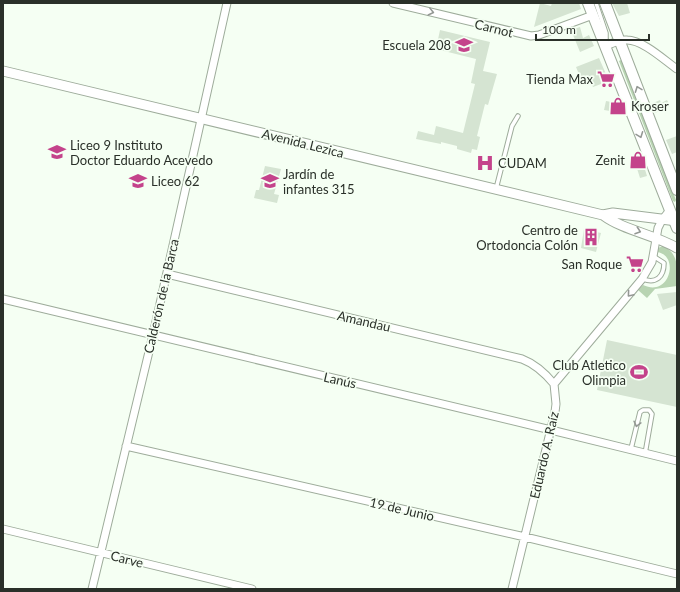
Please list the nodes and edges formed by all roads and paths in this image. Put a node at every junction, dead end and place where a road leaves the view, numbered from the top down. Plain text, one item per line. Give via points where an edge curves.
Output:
1 (227, 3) edge
2 (393, 3) edge
3 (588, 3) edge
4 (596, 3) edge
5 (605, 3) edge
6 (593, 15) junction
7 (620, 41) junction
8 (606, 46) junction
9 (677, 69) edge
10 (3, 71) edge
11 (518, 116) dead end
12 (201, 118) junction
13 (495, 190) junction
14 (677, 190) edge
15 (670, 210) junction
16 (603, 215) junction
17 (662, 220) junction
18 (676, 223) edge
19 (656, 237) junction
20 (677, 248) edge
21 (653, 256) junction
22 (167, 274) junction
23 (642, 279) junction
24 (3, 299) edge
25 (153, 335) junction
26 (554, 384) junction
27 (551, 430) junction
28 (126, 446) junction
29 (631, 450) junction
30 (645, 454) junction
31 (677, 462) edge
32 (3, 529) edge
33 (525, 537) junction
34 (101, 552) junction
35 (677, 574) edge
36 (92, 589) edge
37 (252, 589) edge
38 (512, 589) edge

1 - 12 street, Calderón de la Barca
2 -> 6 street, Carnot via 531,36
3 - 6 main road
4 - 8 lane via 606,32
5 - 7 main road
6 - 8 main road
7 - 8 street
7 - 9 street via 627,39 639,43
14 -> 7 main road
8 -> 15 main road
10 - 12 street, Avenida Lezica
11 - 13 lane via 512,126
12 - 13 street, Avenida Lezica
12 - 22 street, Calderón de la Barca
13 - 16 street, Avenida Lezica
15 - 17 street
15 - 18 main road
16 - 17 street, Avenida Lezica via 613,213
16 -> 19 street, Avenida Lezica via 612,222
17 - 18 street, Avenida Lezica
17 - 19 street
19 - 20 street, Avenida Lezica
19 - 21 street
21 - 23 street
21 - 23 lane via 664,263 662,274 650,282
22 - 25 street, Calderón de la Barca
22 - 26 street, Amandau via 522,359 538,368
23 -> 26 street
24 - 25 street, Lanús
25 - 27 street, Lanús
25 - 28 street, Calderón de la Barca
26 - 27 street, Eduardo A. Raíz via 556,404
27 - 29 street, Lanús
27 - 33 street, Eduardo A. Raíz
28 - 33 street, 19 de Junio
28 - 34 street, Calderón de la Barca
29 - 30 street, Lanús
30 -> 29 lane via 652,414 649,410 640,412
30 - 31 street, Lanús
32 - 34 street, Carve
33 - 35 street, 19 de Junio
33 - 38 street, Eduardo A. Raíz
34 - 36 street, Calderón de la Barca
34 - 37 street, Carve

